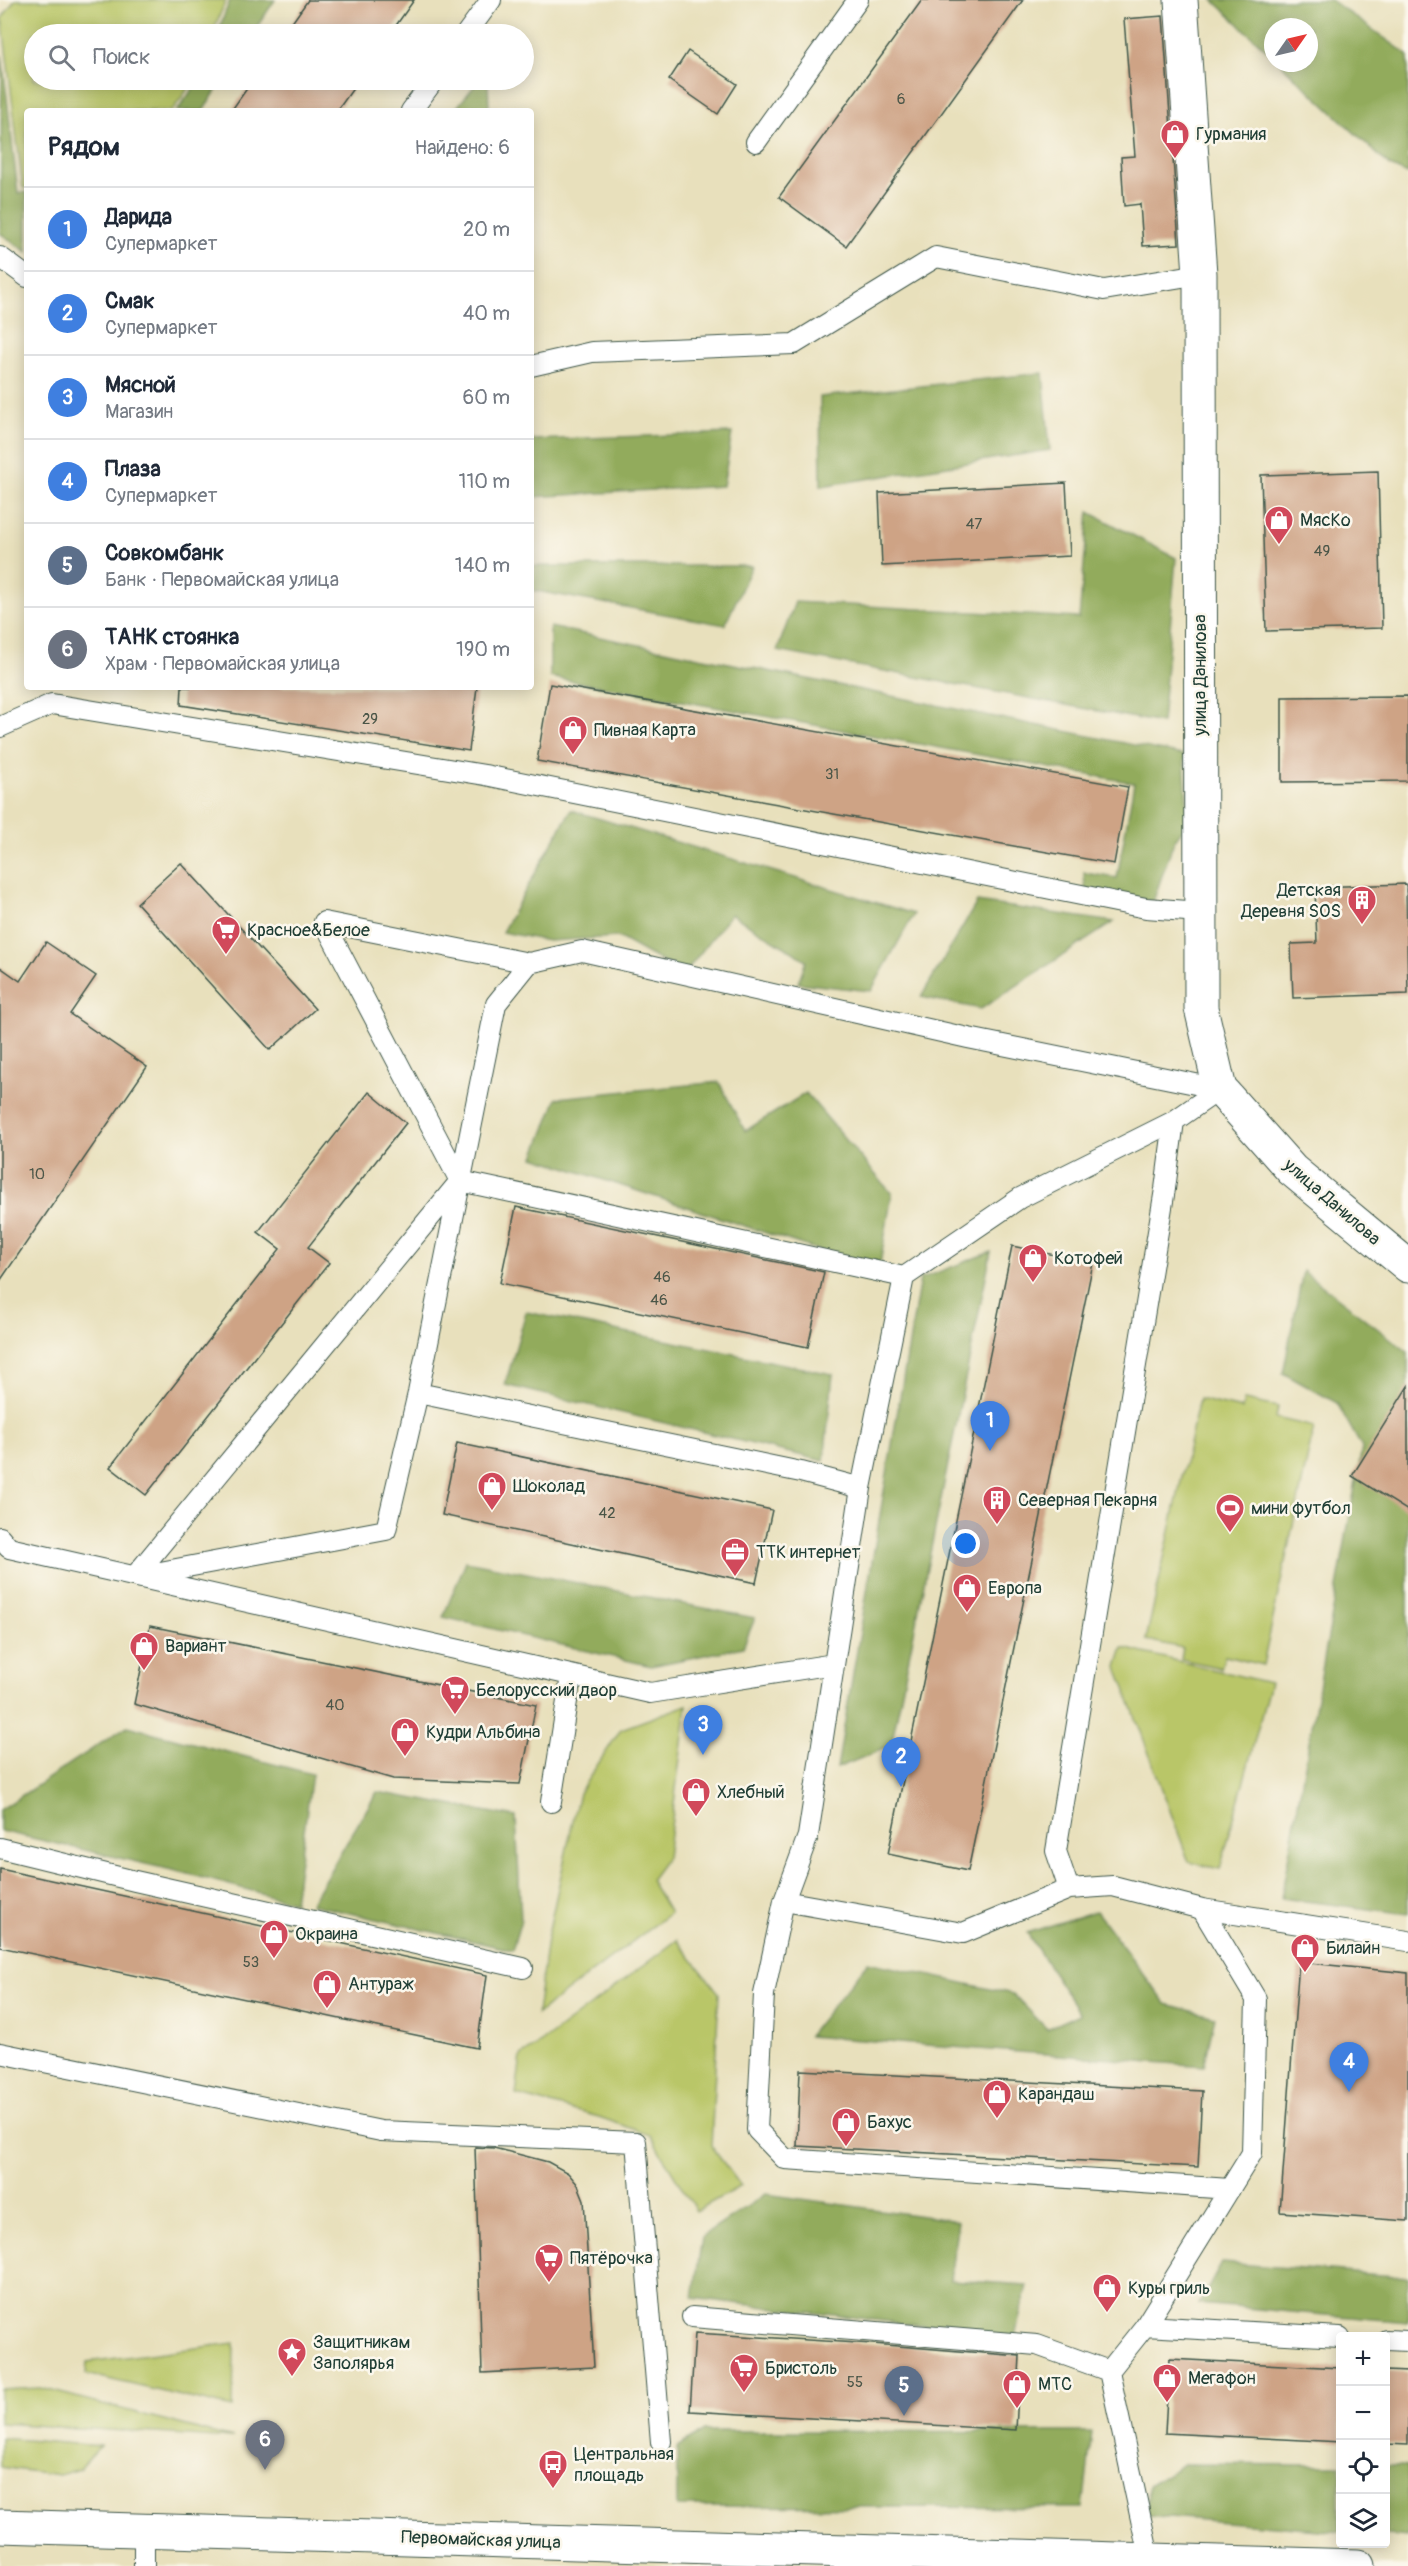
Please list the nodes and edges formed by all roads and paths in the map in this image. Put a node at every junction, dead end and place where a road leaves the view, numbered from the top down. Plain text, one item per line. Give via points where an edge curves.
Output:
1 (491, 0) edge
2 (858, 0) edge
3 (1181, 0) edge
4 (473, 24) edge
5 (427, 90) edge
6 (413, 108) edge
7 (756, 142) dead end
8 (0, 256) edge
9 (1200, 274) junction
10 (24, 275) edge
11 (534, 365) edge
12 (0, 728) edge
13 (1200, 912) junction
14 (529, 963) junction
15 (1220, 1089) junction
16 (1174, 1121) junction
17 (460, 1181) junction
18 (1408, 1266) edge
19 (904, 1277) junction
20 (418, 1393) junction
21 (861, 1488) junction
22 (0, 1537) edge
23 (135, 1576) junction
24 (834, 1664) junction
25 (572, 1676) junction
26 (551, 1802) dead end
27 (0, 1848) edge
28 (1069, 1889) junction
29 (784, 1901) junction
30 (1202, 1909) junction
31 (1408, 1941) edge
32 (523, 1968) dead end
33 (0, 2053) edge
34 (1230, 2189) junction
35 (692, 2318) dead end
36 (1145, 2326) junction
37 (1336, 2337) edge
38 (1390, 2340) edge
39 (1408, 2341) edge
40 (1109, 2371) junction
41 (661, 2442) dead end
42 (0, 2526) edge
43 (144, 2530) junction
44 (1151, 2563) edge
45 (144, 2566) edge
46 (1358, 2566) edge

1 - 4 lane
2 - 7 lane
3 - 9 street, улица Данилова
5 - 6 lane
8 - 10 lane
9 - 11 lane via 1104,290 936,257 794,344 592,352
9 - 13 street, улица Данилова
12 - 13 lane via 52,705 485,775 1146,908
13 - 15 street, улица Данилова via 1201,1008
14 - 15 lane via 582,951 968,1038
14 - 17 lane via 496,1004
14 - 17 lane via 324,922
15 - 16 lane
15 - 18 street, улица Данилова via 1292,1170
16 - 19 lane via 1020,1198
16 - 28 lane via 1056,1851
17 - 19 lane
17 - 20 lane
17 - 23 lane
19 - 21 lane
20 - 21 lane via 801,1472
20 - 23 lane via 386,1530
21 - 24 lane
22 - 23 lane via 9,1548
23 - 25 lane
24 - 25 lane via 650,1693
24 - 29 lane via 808,1836
25 - 26 lane
27 - 32 lane
28 - 29 lane via 963,1933
28 - 30 lane via 1113,1886
29 - 34 lane via 764,1994 757,2130 785,2159
30 - 31 lane
30 - 34 lane via 1256,1999 1252,2153
33 - 41 lane via 381,2131 636,2142
34 - 36 lane
35 - 40 lane via 1037,2345
36 - 37 lane
36 - 40 lane
38 - 39 lane
40 - 44 lane
42 - 43 street, Первомайская улица
43 - 44 street, Первомайская улица
43 - 45 lane
44 - 46 street, Первомайская улица

